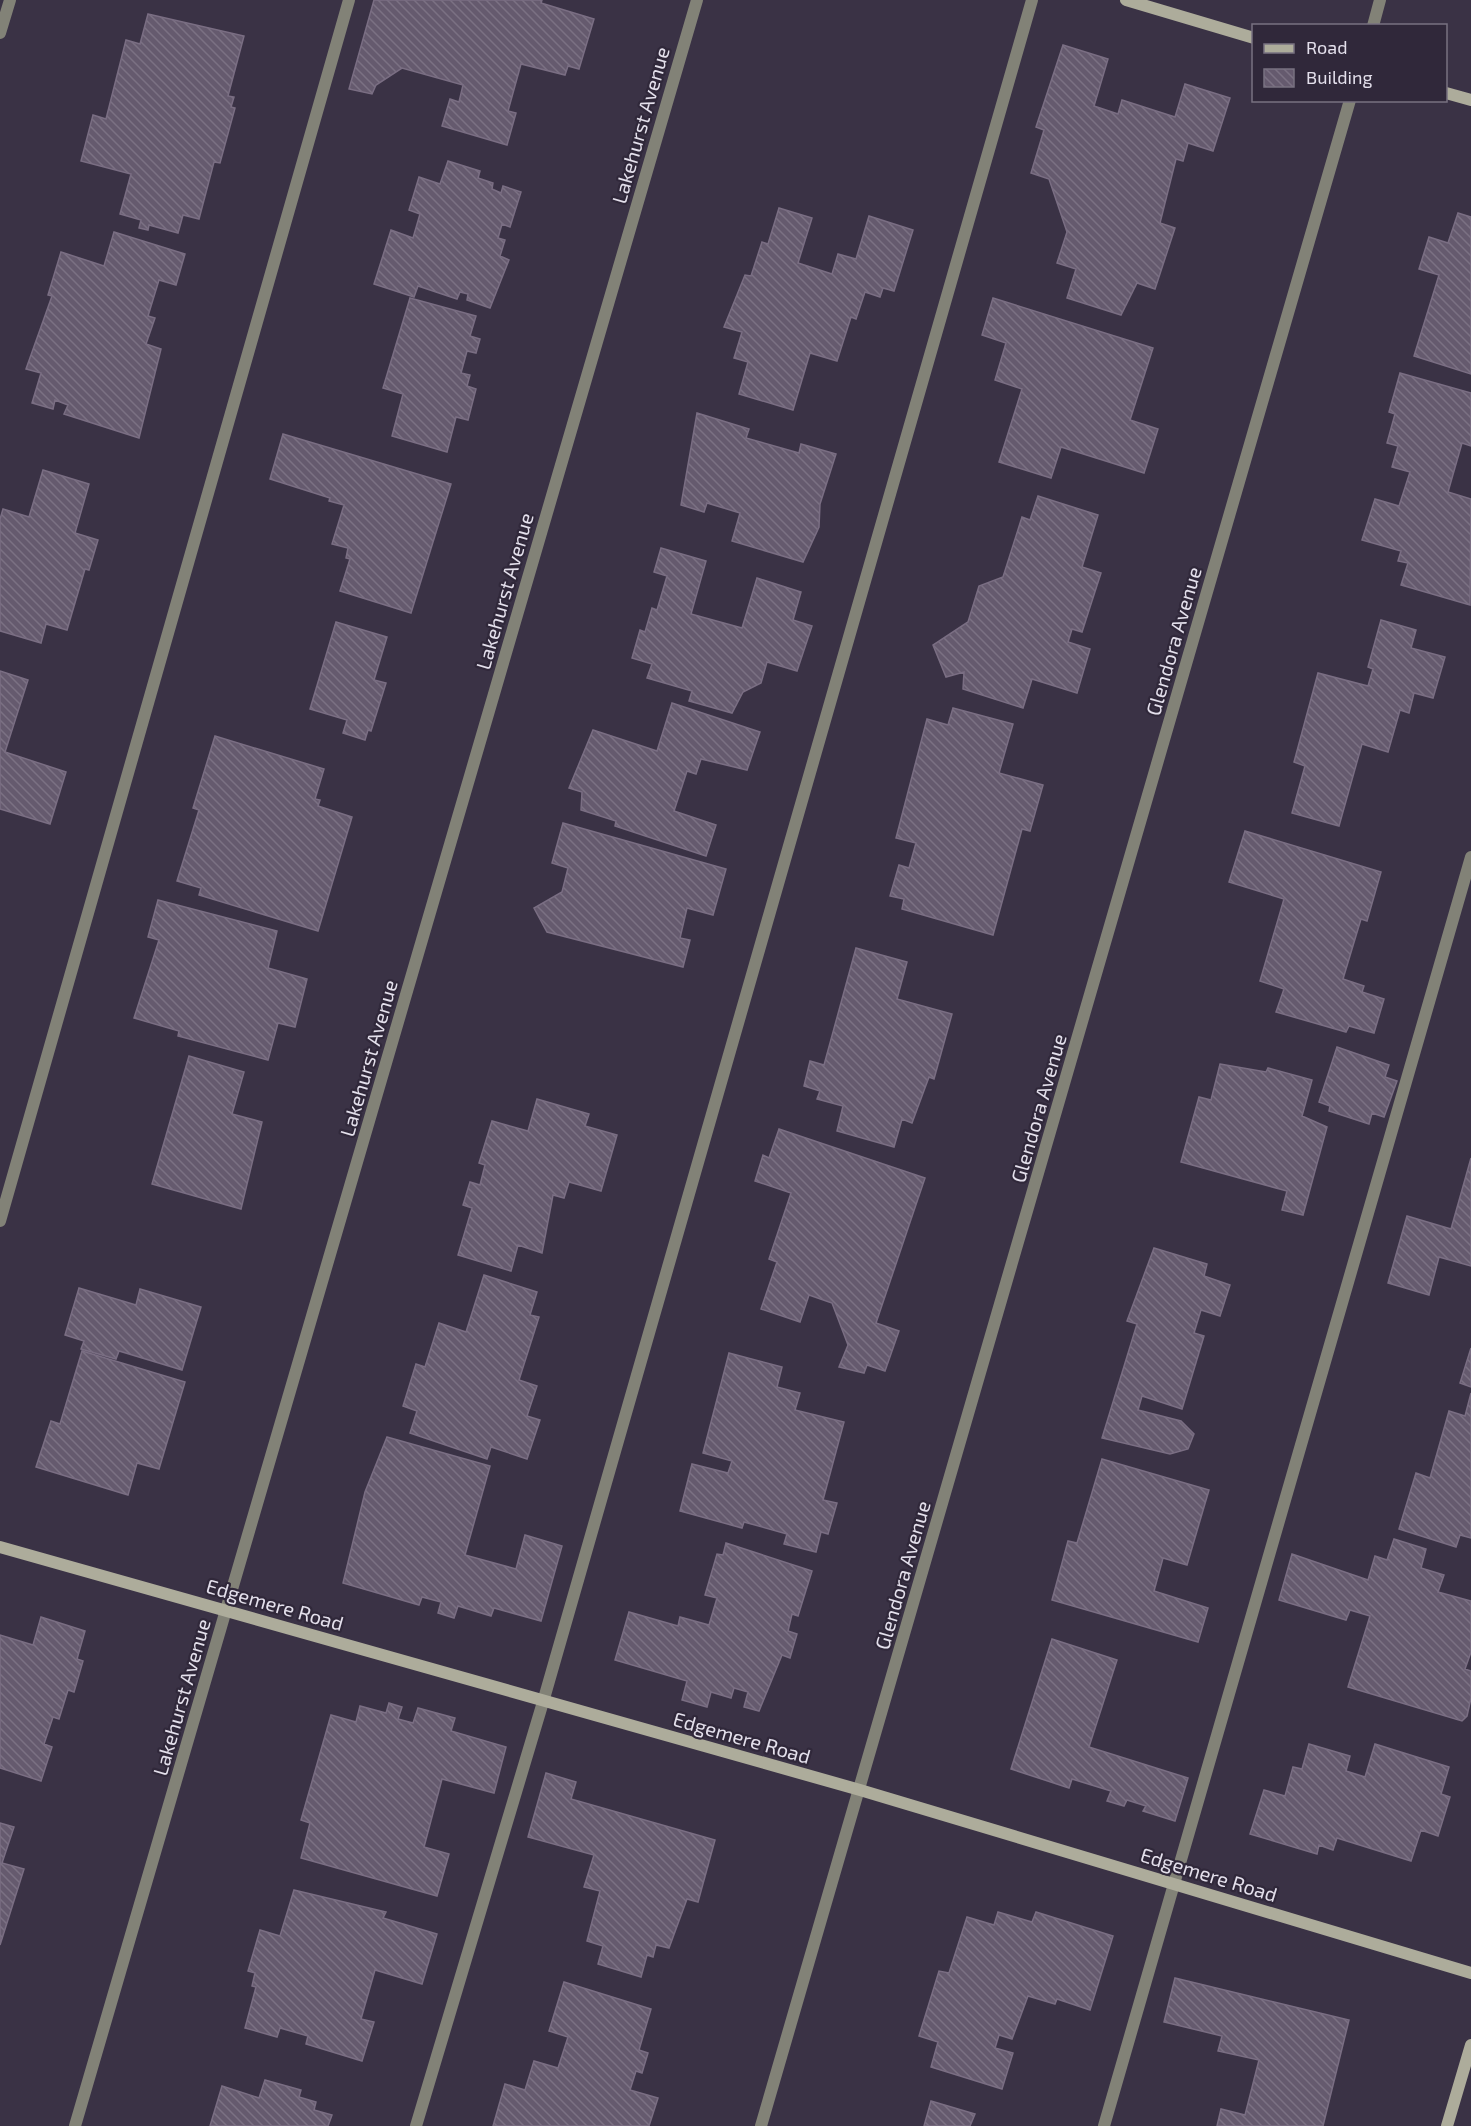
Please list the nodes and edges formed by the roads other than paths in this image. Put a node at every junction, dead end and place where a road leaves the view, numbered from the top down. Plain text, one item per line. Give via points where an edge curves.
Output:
1 (10, 0) edge
2 (349, 0) edge
3 (697, 0) edge
4 (1032, 0) edge
5 (1126, 0) edge
6 (1380, 0) edge
7 (1374, 24) edge
8 (0, 33) edge
9 (1252, 37) edge
10 (1447, 93) edge
11 (1471, 100) edge
12 (1349, 102) edge
13 (1471, 857) edge
14 (0, 1221) edge
15 (0, 1547) edge
16 (227, 1611) junction
17 (543, 1702) junction
18 (860, 1790) junction
19 (1174, 1884) junction
20 (1471, 1973) edge
21 (1471, 2045) edge
22 (75, 2126) edge
23 (416, 2126) edge
24 (761, 2126) edge
25 (1104, 2126) edge
26 (1448, 2126) edge

1 - 8 street
2 - 14 street
3 - 16 street, Lakehurst Avenue
4 - 17 street
5 - 9 street
6 - 7 street
10 - 11 street
12 - 18 street, Glendora Avenue
13 - 19 street
15 - 16 street, Edgemere Road
16 - 17 street, Edgemere Road
16 - 22 street, Lakehurst Avenue
17 - 18 street, Edgemere Road
17 - 23 street
18 - 19 street, Edgemere Road
18 - 24 street, Glendora Avenue
19 - 20 street, Edgemere Road
19 - 25 street
21 - 26 street

